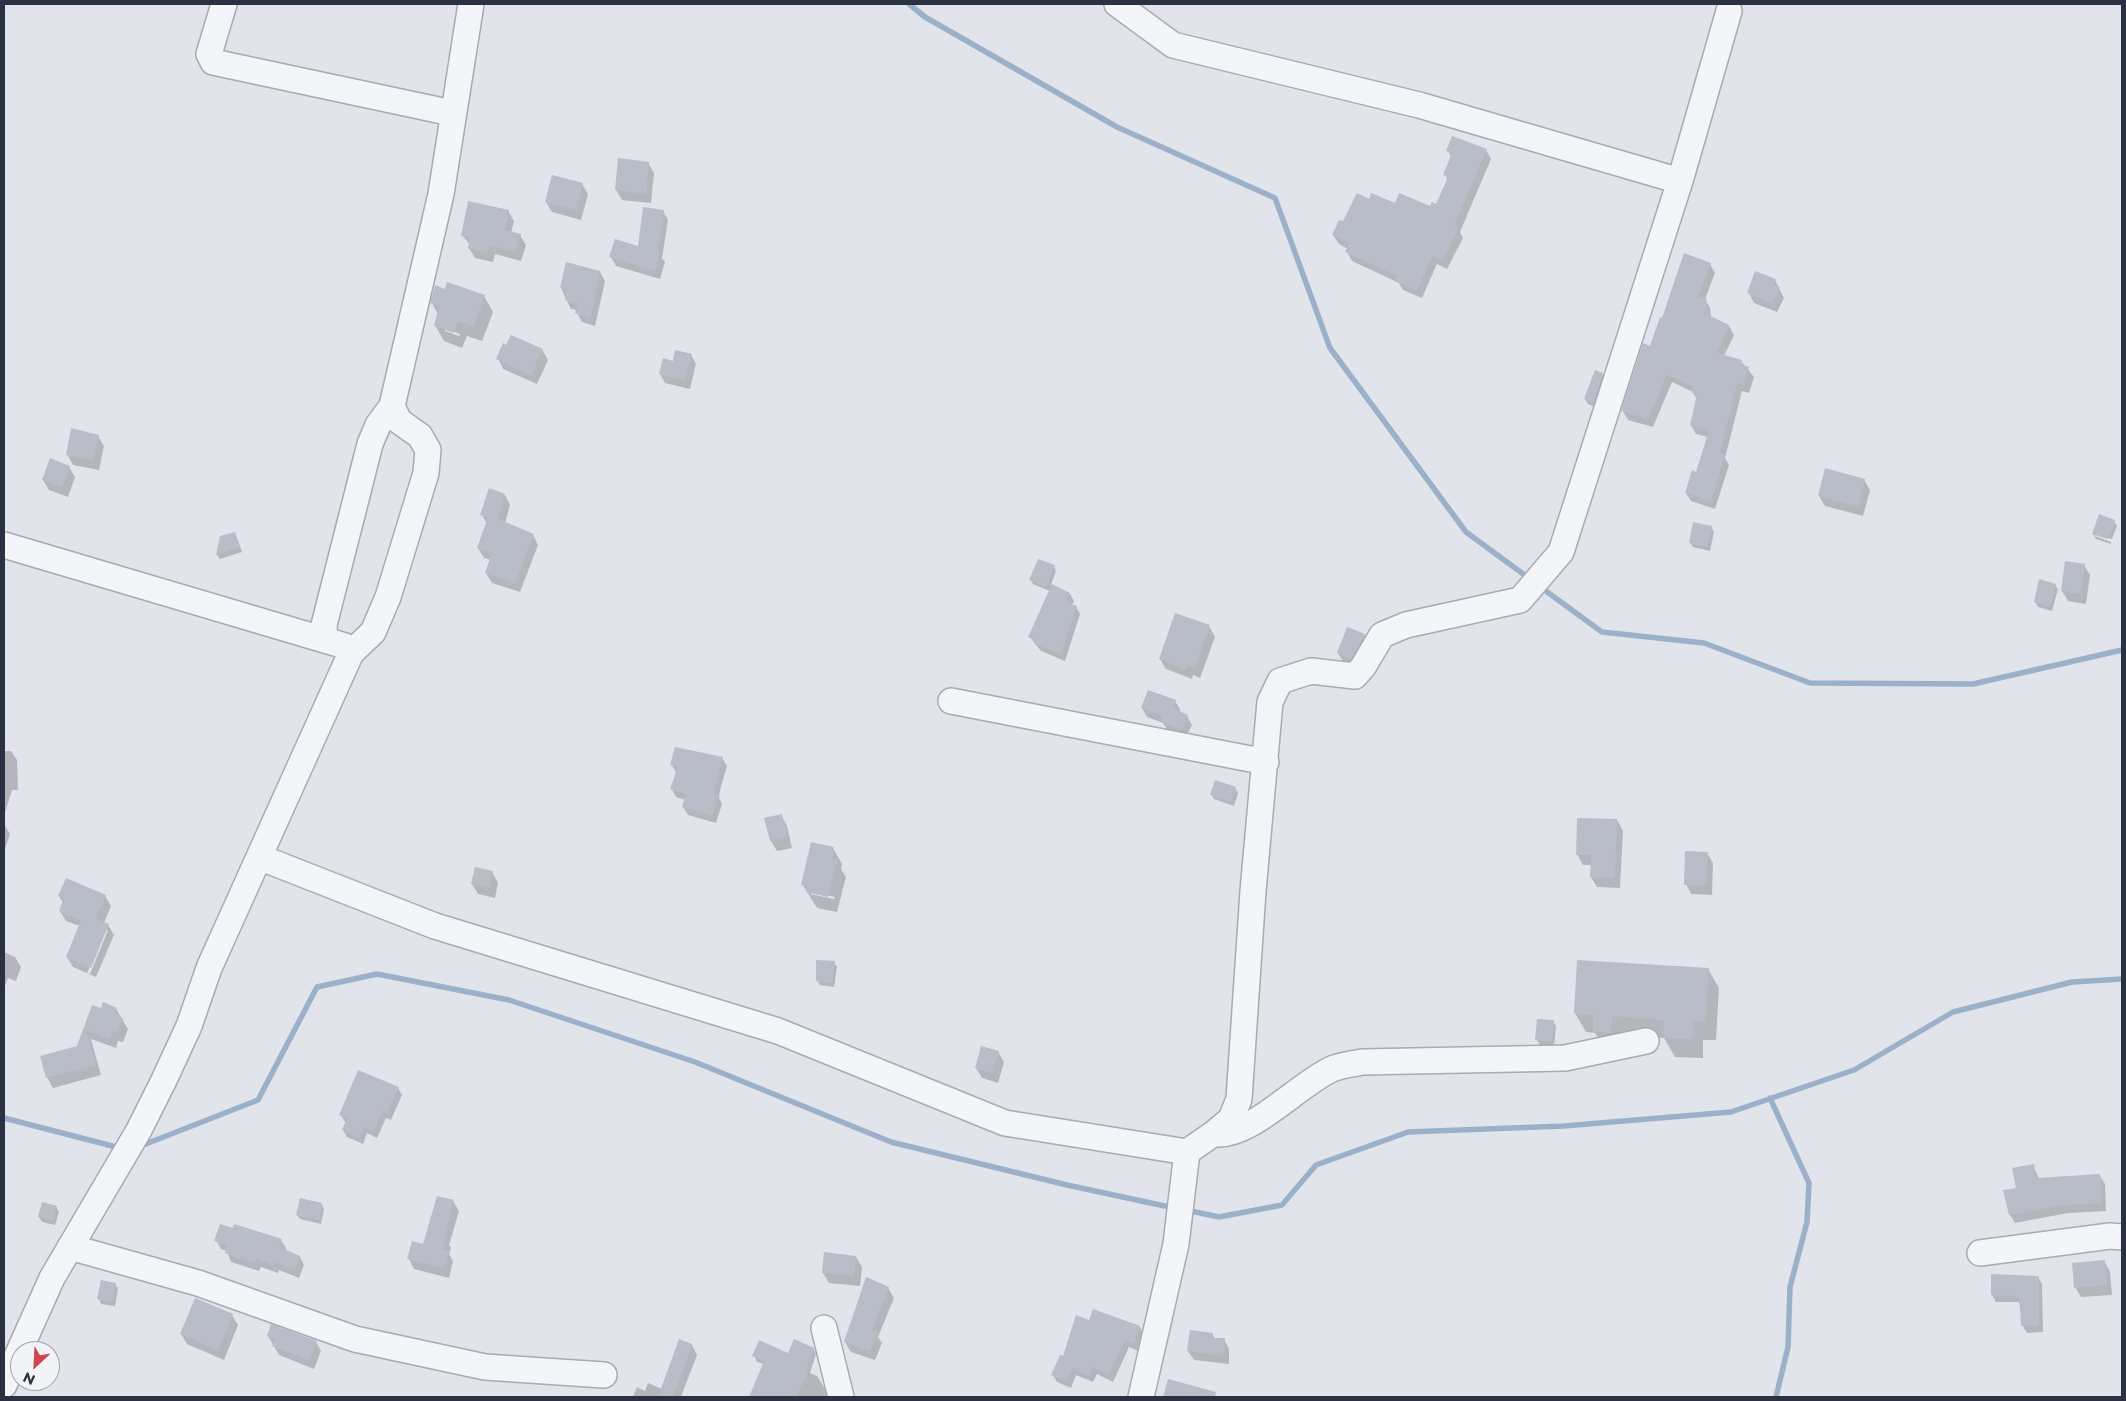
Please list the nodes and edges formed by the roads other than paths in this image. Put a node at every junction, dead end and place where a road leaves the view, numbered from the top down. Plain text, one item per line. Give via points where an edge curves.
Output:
1 (224, 4) edge
2 (471, 4) edge
3 (1117, 4) edge
4 (1728, 11) dead end
5 (452, 113) junction
6 (1680, 180) junction
7 (392, 406) junction
8 (4, 545) edge
9 (325, 640) junction
10 (351, 653) junction
11 (951, 701) dead end
12 (1266, 762) junction
13 (259, 858) junction
14 (1646, 1041) dead end
15 (1214, 1134) junction
16 (1186, 1163) junction
17 (2122, 1236) edge
18 (70, 1247) junction
19 (1980, 1253) dead end
20 (824, 1328) dead end
21 (604, 1375) dead end
22 (4, 1385) edge
23 (841, 1397) edge
24 (1141, 1397) edge

1 - 5 street via 209,54 214,62
2 - 5 street
3 - 6 street via 1173,45 1419,105
4 - 6 street
5 - 7 street via 452,132 441,194
6 - 12 street via 1562,552 1520,600 1406,625 1382,635 1355,676 1311,671 1280,681 1270,702
7 - 9 street via 378,425 370,444 324,625
7 - 10 street via 399,421 420,436 428,450 426,473 388,597 373,632
8 - 9 street
9 - 10 street via 345,646
10 - 13 street
11 - 12 street
12 - 15 street via 1253,891 1239,1099 1231,1119
13 - 16 street via 435,926 778,1031 1005,1123
13 - 18 street via 208,968 189,1026 139,1130
14 - 15 street via 1565,1058 1362,1062 1332,1068 1253,1122 1224,1135
15 - 16 street
16 - 24 street via 1176,1244
17 - 19 street
18 - 21 street via 198,1283 355,1338 485,1367
18 - 22 street via 52,1278
20 - 23 street

